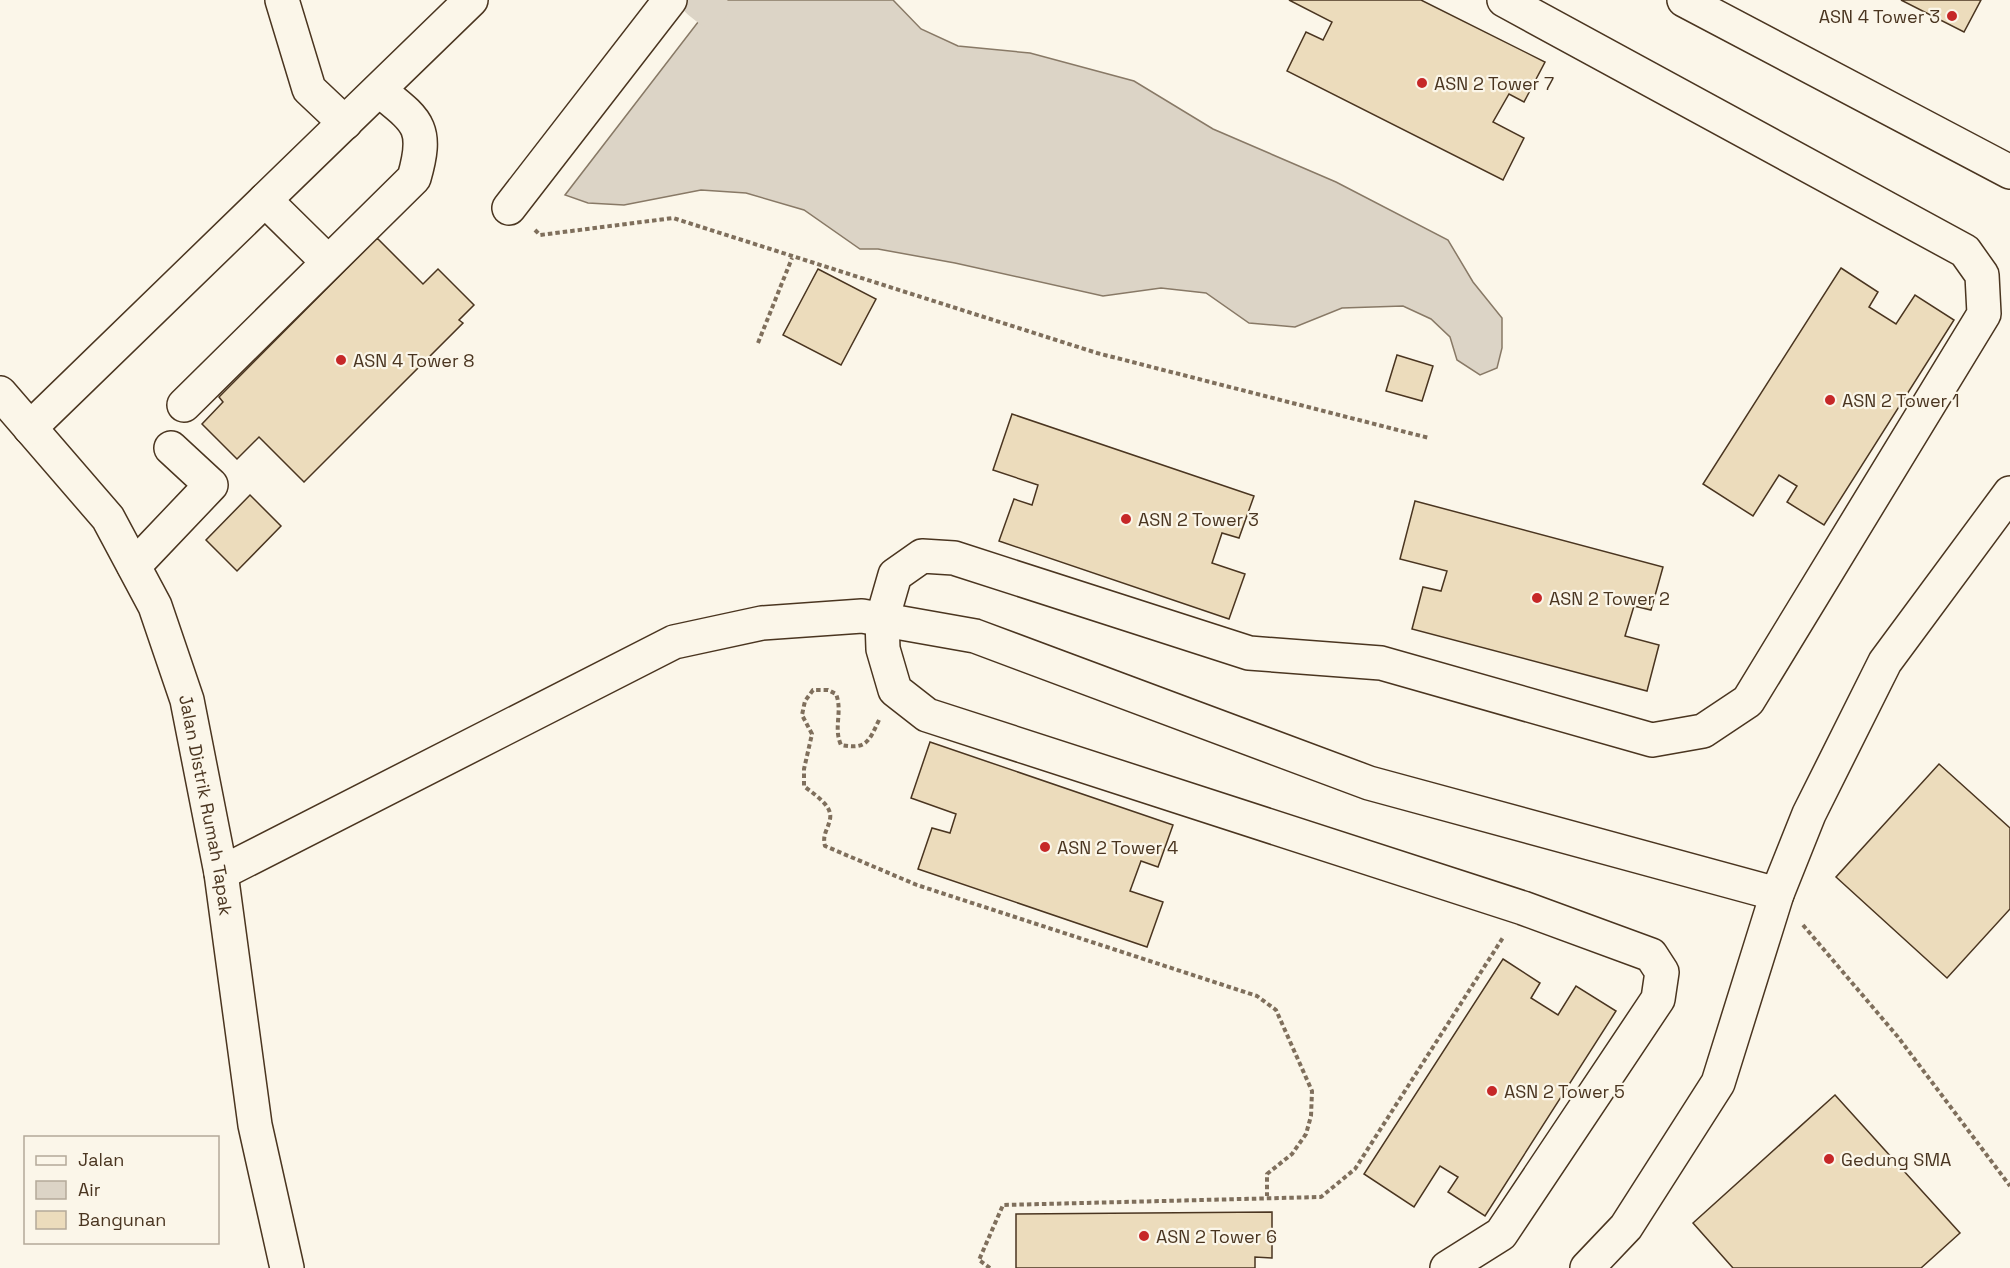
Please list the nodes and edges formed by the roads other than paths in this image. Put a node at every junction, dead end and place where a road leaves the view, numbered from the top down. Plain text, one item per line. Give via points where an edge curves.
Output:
1 (282, 0) edge
2 (471, 0) edge
3 (670, 0) edge
4 (1504, 0) edge
5 (1684, 0) edge
6 (379, 90) junction
7 (345, 123) junction
8 (2010, 172) edge
9 (265, 200) junction
10 (509, 208) road end
11 (328, 262) junction
12 (0, 393) edge
13 (184, 405) dead end
14 (30, 428) junction
15 (171, 448) dead end
16 (2010, 493) edge
17 (134, 566) junction
18 (882, 620) junction
19 (221, 873) junction
20 (1777, 894) junction
21 (287, 1268) edge
22 (1447, 1268) edge
23 (1587, 1268) edge

1 - 7 street via 309,89
2 - 6 street
3 - 10 street
4 - 18 street via 1965,251 1982,275 1984,314 1748,701 1703,730 1653,740 1381,663 1249,653 954,558 922,556 896,575
5 - 8 street
6 - 7 street
6 - 11 street via 415,120 422,151 414,178
7 - 9 street
9 - 11 street
9 - 14 street
11 - 13 street
12 - 14 street, Jalan Distrik Rumah Tapak
14 - 17 street, Jalan Distrik Rumah Tapak via 108,518
15 - 17 street via 211,485
16 - 20 street via 1885,662 1809,814
17 - 19 street, Jalan Distrik Rumah Tapak via 155,606 187,700
18 - 19 street via 862,616 762,622 674,642
18 - 20 street via 975,636 1369,783
18 - 22 street via 883,649 895,690 927,715 1523,908 1651,955 1662,972 1658,999 1501,1234
19 - 21 street, Jalan Distrik Rumah Tapak via 255,1125
20 - 23 street via 1719,1083 1626,1227

